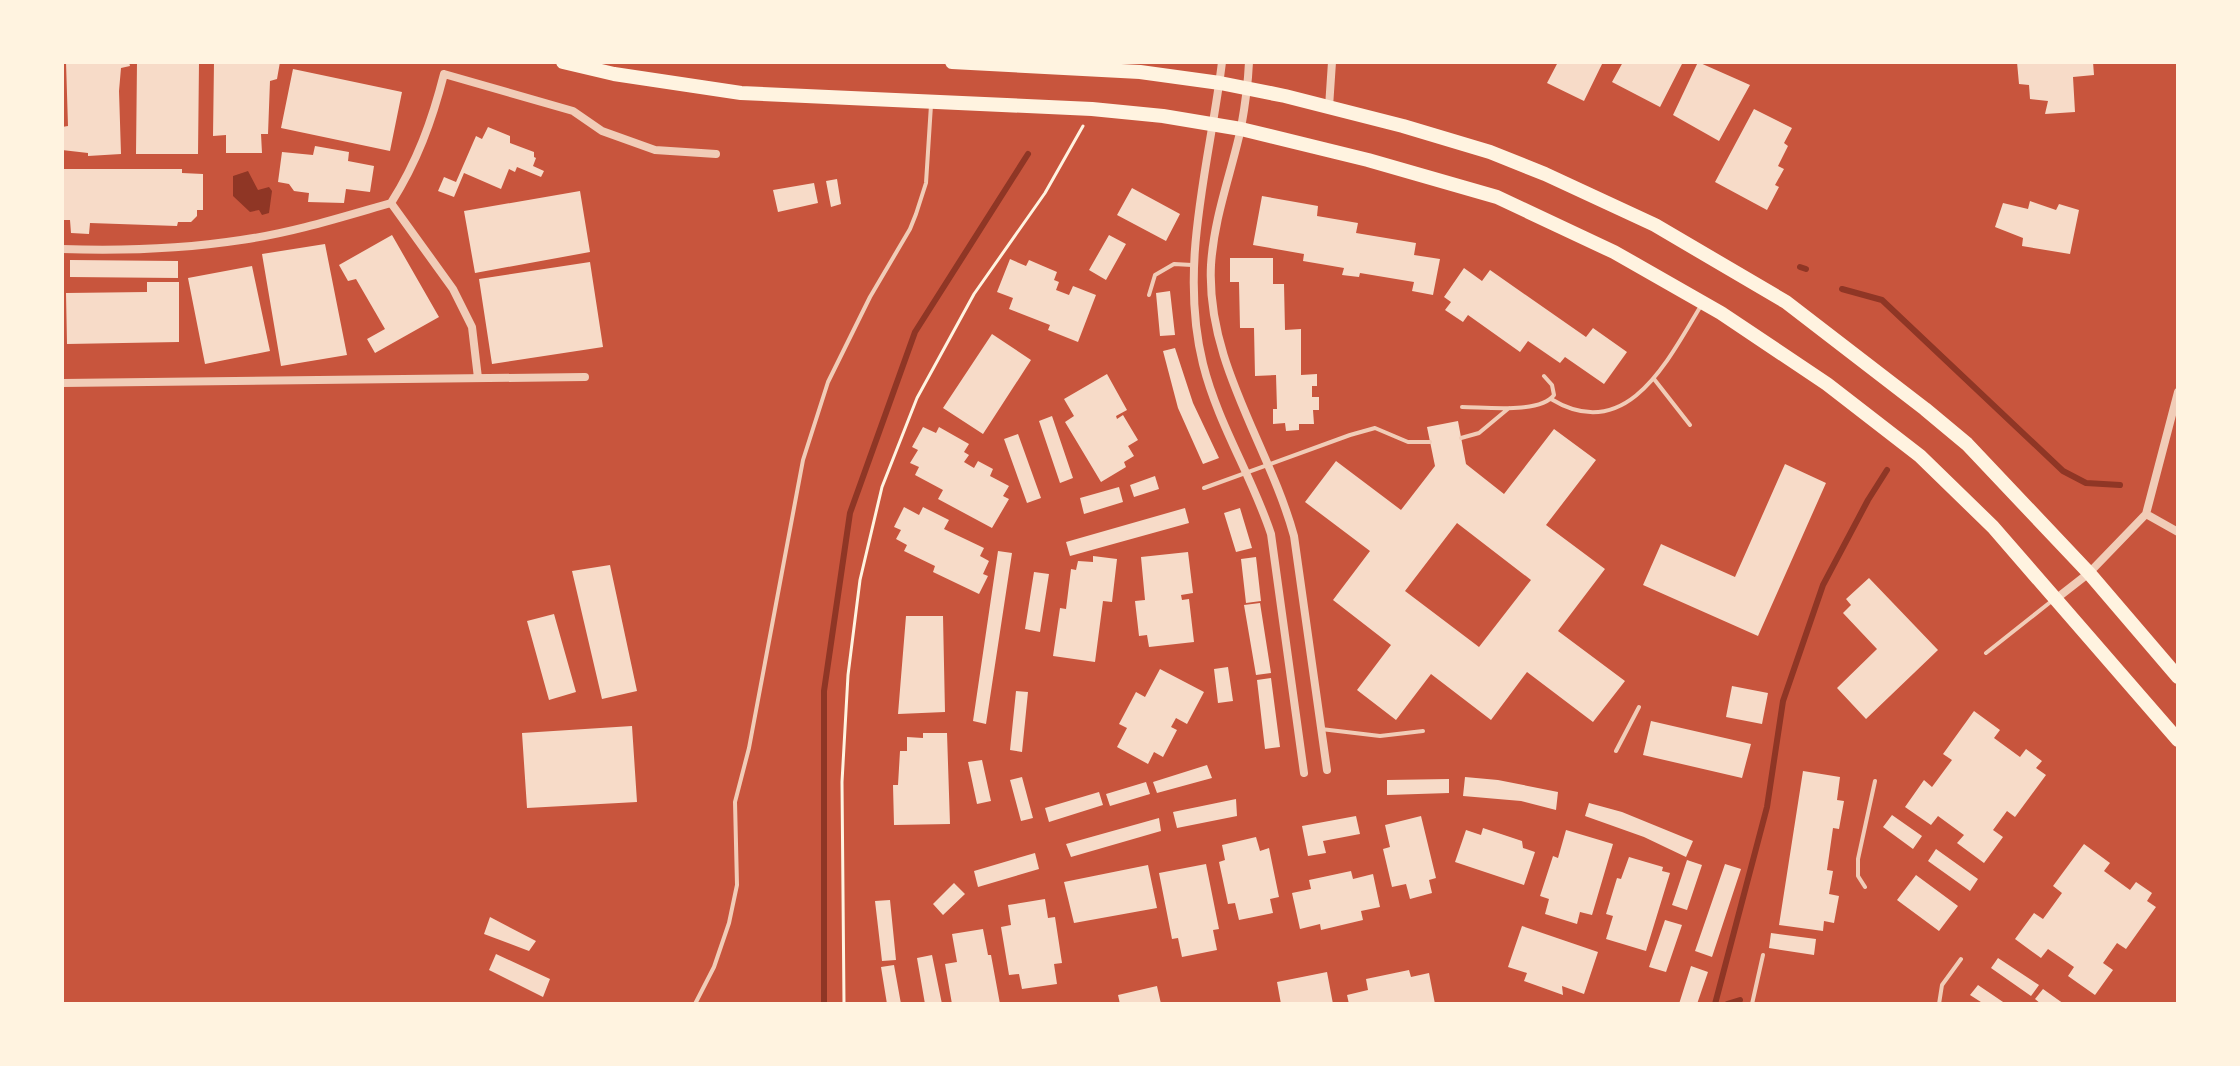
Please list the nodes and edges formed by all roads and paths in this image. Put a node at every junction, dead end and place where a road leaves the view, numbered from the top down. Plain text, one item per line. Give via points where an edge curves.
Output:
1 (563, 62) edge
2 (952, 62) edge
3 (1222, 62) edge
4 (1249, 62) edge
5 (1332, 62) edge
6 (1220, 83) junction
7 (1247, 88) junction
8 (931, 104) junction
9 (1329, 107) junction
10 (1092, 109) junction
11 (1213, 124) junction
12 (1241, 129) junction
13 (716, 154) dead end
14 (391, 203) junction
15 (62, 249) edge
16 (1194, 265) junction
17 (1149, 295) dead end
18 (1704, 302) junction
19 (1544, 376) dead end
20 (585, 377) dead end
21 (478, 378) junction
22 (1654, 379) junction
23 (62, 383) edge
24 (2178, 392) edge
25 (1551, 399) junction
26 (1462, 407) dead end
27 (1510, 407) junction
28 (1690, 425) dead end
29 (1461, 438) dead end
30 (1430, 442) dead end
31 (1268, 465) junction
32 (1245, 473) junction
33 (1204, 488) dead end
34 (2146, 514) junction
35 (2178, 532) edge
36 (2089, 573) junction
37 (2057, 598) junction
38 (1986, 653) dead end
39 (2178, 677) edge
40 (1639, 707) dead end
41 (1321, 729) junction
42 (1423, 731) dead end
43 (2178, 740) edge
44 (1616, 751) dead end
45 (1327, 770) dead end
46 (1304, 773) dead end
47 (1875, 781) dead end
48 (1865, 887) dead end
49 (1763, 955) dead end
50 (1961, 959) dead end
51 (695, 1004) edge
52 (844, 1004) edge
53 (1752, 1004) edge
54 (1939, 1004) edge

1 - 8 main road via 705,90
2 - 6 main road via 1140,72
3 - 6 street
4 - 7 street
5 - 9 street
6 - 7 main road
6 - 11 street
7 - 9 main road
7 - 12 street
8 - 10 main road
8 - 51 lane via 926,183 916,214 828,382 803,460 735,802 737,885 714,967
9 - 36 main road via 1490,152 1545,174 1655,225 1786,302 1967,444
10 - 11 main road
10 - 52 path via 1045,193 974,294 917,398 882,487 860,580 848,675 842,782
11 - 12 main road
11 - 16 street
12 - 18 main road via 1497,197
12 - 31 street via 1219,206 1211,266 1215,312 1237,398
13 - 14 street via 655,150 602,131 573,111 444,74 424,142
14 - 15 street via 242,240 145,250
14 - 21 street via 453,289 472,327
16 - 17 lane via 1174,264 1155,275
16 - 32 street via 1203,367
18 - 22 lane
18 - 37 main road via 1827,384 1920,456
19 - 25 lane via 1553,390
20 - 21 street
21 - 23 street
22 - 25 lane via 1623,406 1602,411 1572,411
22 - 28 lane
24 - 34 street
25 - 27 lane via 1539,406
26 - 27 lane
27 - 29 lane via 1479,433
30 - 31 lane via 1408,442 1375,428
31 - 32 lane
31 - 41 street via 1294,536
32 - 33 lane
32 - 46 street via 1271,534
34 - 35 street
34 - 36 street
36 - 37 street
36 - 39 main road
37 - 38 lane
37 - 43 main road
40 - 44 lane
41 - 42 lane via 1380,736
41 - 45 street
47 - 48 lane via 1858,859 1858,876
49 - 53 lane
50 - 54 lane via 1942,985

